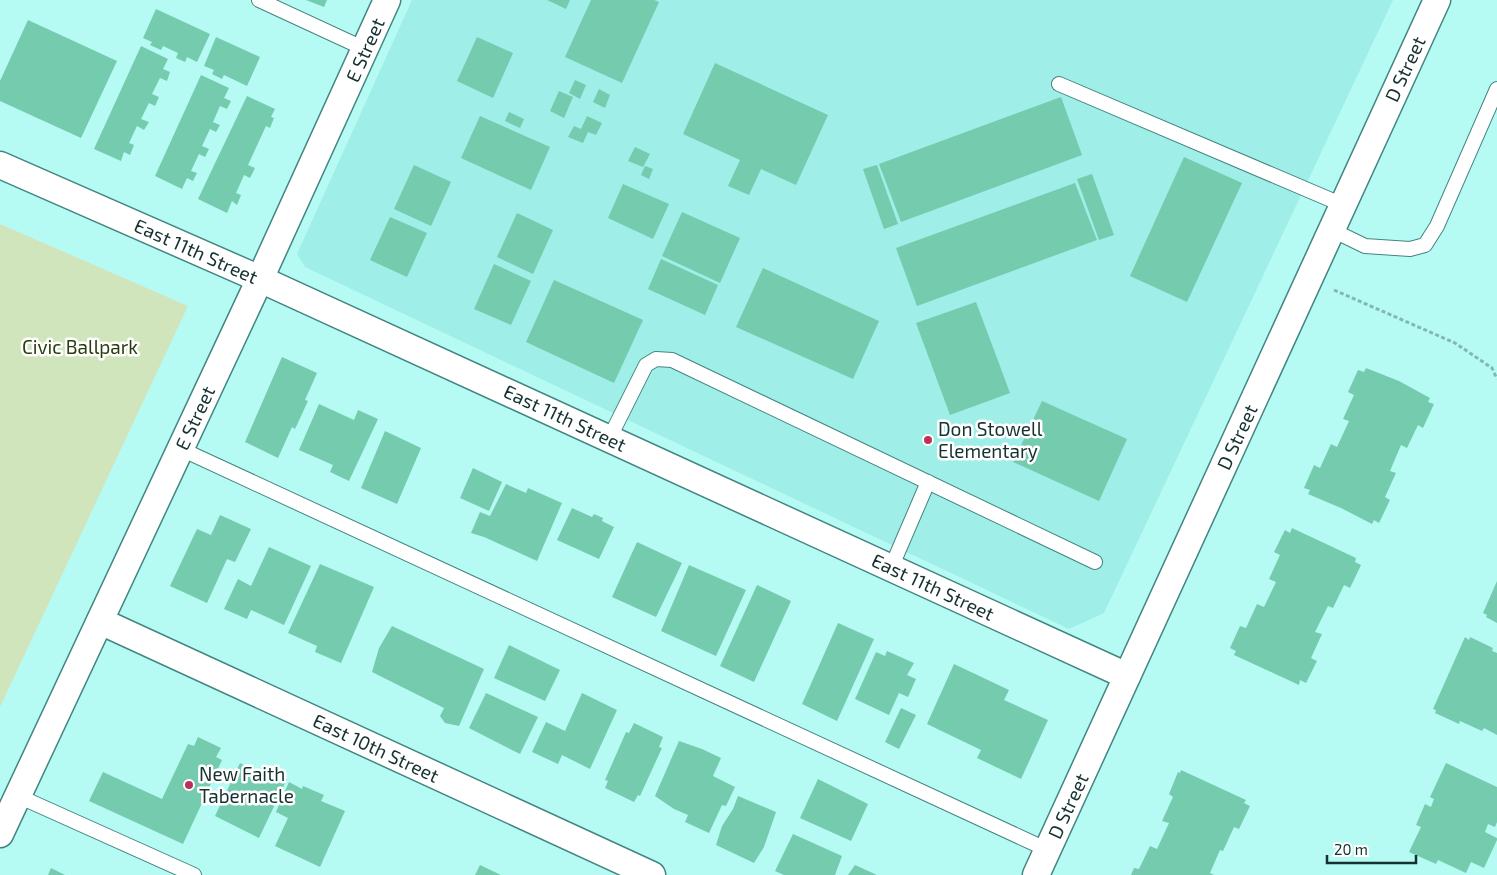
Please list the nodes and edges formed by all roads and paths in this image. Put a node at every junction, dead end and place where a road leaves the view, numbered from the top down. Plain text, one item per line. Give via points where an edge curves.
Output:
1 (259, 0) edge
2 (387, 0) edge
3 (1437, 0) edge
4 (365, 48) junction
5 (1059, 84) dead end
6 (1497, 89) edge
7 (0, 165) edge
8 (1343, 205) junction
9 (1332, 230) junction
10 (260, 279) junction
11 (1309, 279) junction
12 (1497, 379) edge
13 (609, 439) junction
14 (181, 449) junction
15 (928, 482) junction
16 (1095, 562) dead end
17 (891, 568) junction
18 (100, 621) junction
19 (1127, 676) junction
20 (18, 796) junction
21 (0, 834) edge
22 (1048, 850) junction
23 (194, 875) edge
24 (652, 875) edge
25 (1036, 875) edge

1 - 4 lane
2 - 4 street, E Street
3 - 8 street, D Street
4 - 10 street, E Street
5 - 8 lane
6 - 9 lane via 1437,226 1425,245 1410,249 1365,246
7 - 10 street, East 11th Street
8 - 9 street, D Street
9 - 11 street, D Street
10 - 13 street, East 11th Street
10 - 14 street, E Street
11 - 12 path via 1455,343 1492,368
11 - 19 street, D Street
13 - 15 lane via 646,365 656,359 672,360
13 - 17 street, East 11th Street
14 - 18 street, E Street
14 - 22 lane
15 - 16 lane
15 - 17 lane
17 - 19 street, East 11th Street
18 - 20 street, E Street
18 - 24 street, East 10th Street
19 - 22 street, D Street
20 - 21 street, E Street
20 - 23 lane
22 - 25 street, D Street

